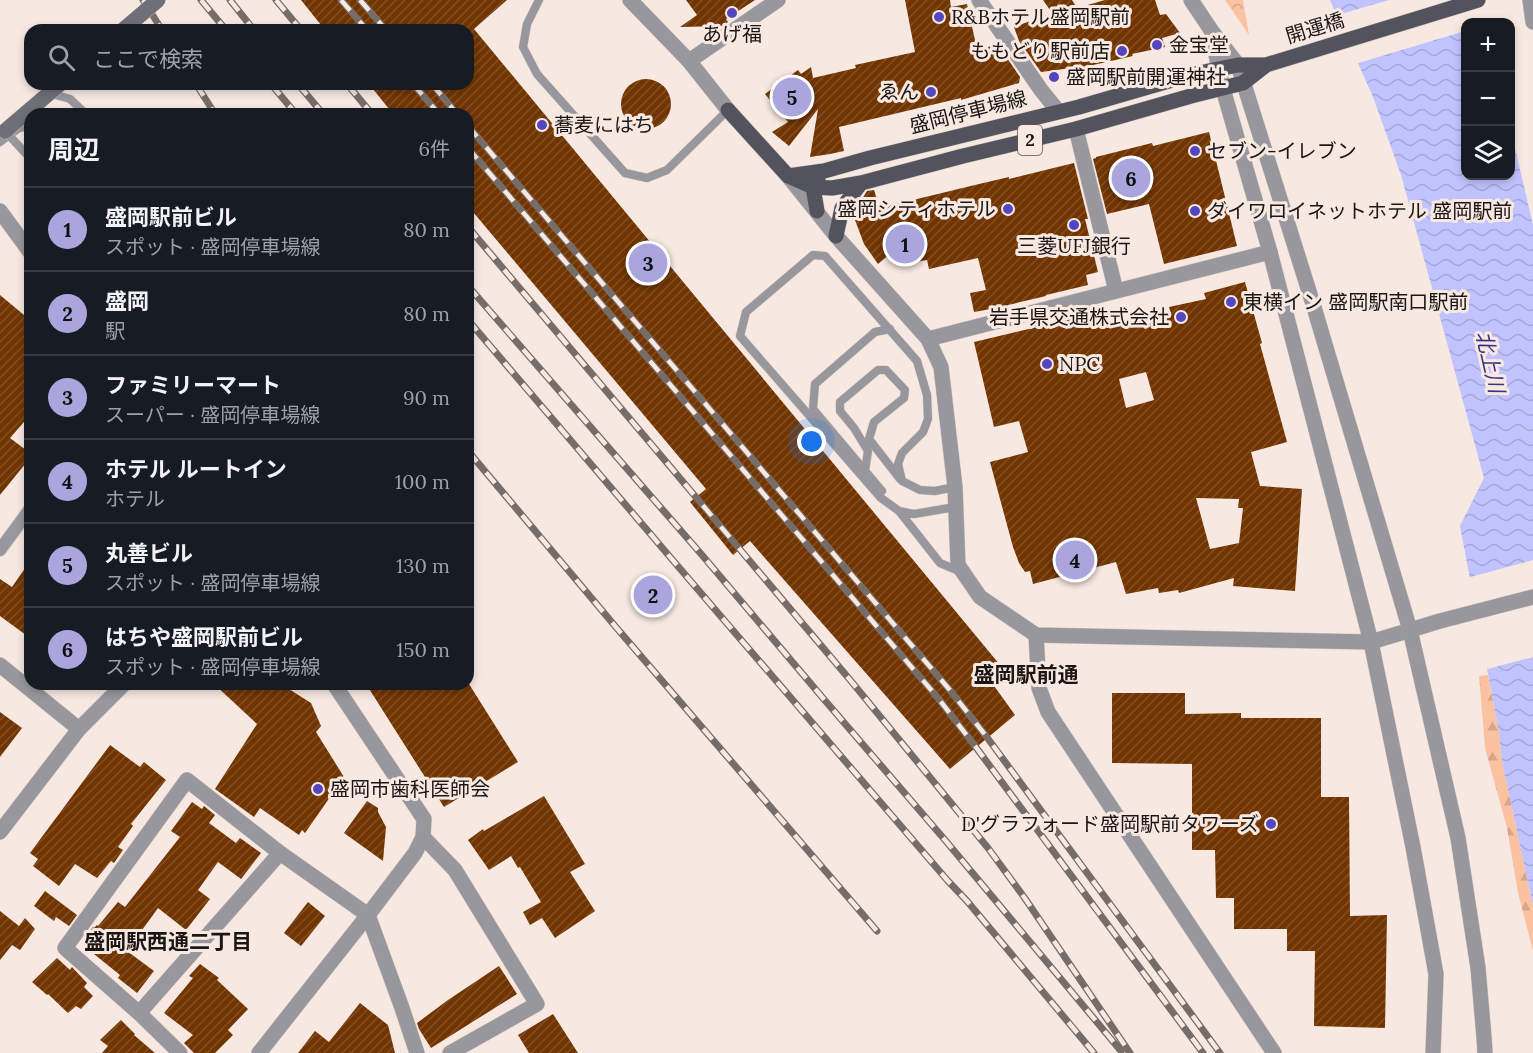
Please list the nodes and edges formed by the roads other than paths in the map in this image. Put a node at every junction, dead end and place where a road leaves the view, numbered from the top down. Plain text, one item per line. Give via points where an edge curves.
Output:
1 (158, 0) edge
2 (539, 0) edge
3 (630, 0) edge
4 (778, 0) edge
5 (979, 0) edge
6 (1191, 0) edge
7 (1478, 0) edge
8 (1530, 0) edge
9 (1533, 22) edge
10 (130, 24) edge
11 (1211, 30) junction
12 (689, 61) junction
13 (1238, 65) junction
14 (1266, 65) junction
15 (1218, 69) junction
16 (1243, 83) junction
17 (1223, 88) junction
18 (53, 90) edge
19 (25, 108) edge
20 (32, 108) edge
21 (80, 108) edge
22 (24, 109) edge
23 (728, 110) junction
24 (1058, 111) junction
25 (24, 114) edge
26 (24, 127) edge
27 (1076, 129) junction
28 (2, 133) edge
29 (24, 153) edge
30 (824, 171) junction
31 (788, 176) junction
32 (861, 183) junction
33 (813, 187) junction
34 (0, 211) edge
35 (817, 211) junction
36 (837, 236) junction
37 (24, 244) edge
38 (1270, 252) junction
39 (1116, 291) junction
40 (890, 329) junction
41 (928, 339) junction
42 (865, 471) junction
43 (902, 481) junction
44 (955, 487) junction
45 (955, 507) junction
46 (899, 512) junction
47 (24, 517) edge
48 (0, 550) edge
49 (963, 572) junction
50 (1533, 597) edge
51 (1410, 630) junction
52 (1036, 635) junction
53 (1371, 642) junction
54 (0, 665) edge
55 (24, 684) edge
56 (31, 690) edge
57 (117, 690) edge
58 (338, 690) edge
59 (79, 729) junction
60 (0, 832) edge
61 (423, 837) junction
62 (280, 853) junction
63 (368, 915) junction
64 (139, 1013) junction
65 (180, 1053) edge
66 (259, 1053) edge
67 (417, 1053) edge
68 (450, 1053) edge
69 (1274, 1053) edge
70 (1433, 1053) edge
71 (1485, 1053) edge

1 - 10 main road, bridge
2 - 23 lane via 527,24 523,47 537,74 625,173 647,178 667,170
3 - 12 street
4 - 12 street
5 - 24 street
6 - 11 street
7 - 14 main road, 開運橋 / 2
8 - 9 street
11 - 13 street
11 - 15 street
12 - 23 street
13 - 14 main road, 盛岡停車場線 / 2
13 - 15 main road, 盛岡停車場線 / 2
13 - 16 street
14 - 16 main road, 2
15 - 17 street
15 - 24 main road, 盛岡停車場線 / 2
16 - 17 main road, 2
16 - 51 street
17 - 27 main road, 2
17 - 38 street
18 - 20 main road, bridge
19 - 21 lane via 46,92 70,99
22 - 28 lane
23 - 31 main road, 2
24 - 30 main road, 盛岡停車場線 / 2
25 - 28 main road, bridge
26 - 28 lane
27 - 32 main road, 2
27 - 39 street
28 - 29 lane, bridge
30 - 31 main road, 盛岡停車場線 / 2
30 - 33 main road
31 - 33 main road, 2
31 - 35 street
32 - 33 main road, 2
32 - 36 main road via 842,208
33 - 35 main road
34 - 37 street
35 - 36 street
36 - 41 street
38 - 39 street
38 - 53 street
39 - 41 street
40 - 42 lane via 875,332 814,384 813,409
40 - 43 lane via 917,361 927,395 928,419 923,432 902,453 898,464
40 - 46 lane via 825,256 813,255 746,312 740,336 881,498
41 - 44 street via 941,367
42 - 43 lane via 868,451 840,411 840,402 878,370 886,370 905,390 904,398 874,422 869,439
42 - 46 lane
43 - 44 lane via 920,490
44 - 45 street
45 - 46 lane via 914,514
45 - 49 street via 958,565
46 - 49 lane via 940,563
47 - 48 street
49 - 52 street via 980,597
50 - 51 street
51 - 53 street
51 - 71 street via 1458,838 1478,968
52 - 53 street
52 - 69 street via 1039,688 1048,712
53 - 70 street via 1436,974
54 - 55 street
56 - 59 street
57 - 59 street
58 - 61 street via 424,819
59 - 60 street
61 - 63 street
61 - 68 street via 455,870 537,1004
62 - 63 street
62 - 64 street
62 - 64 street via 187,780 65,948
63 - 66 street
63 - 67 street
64 - 65 street

